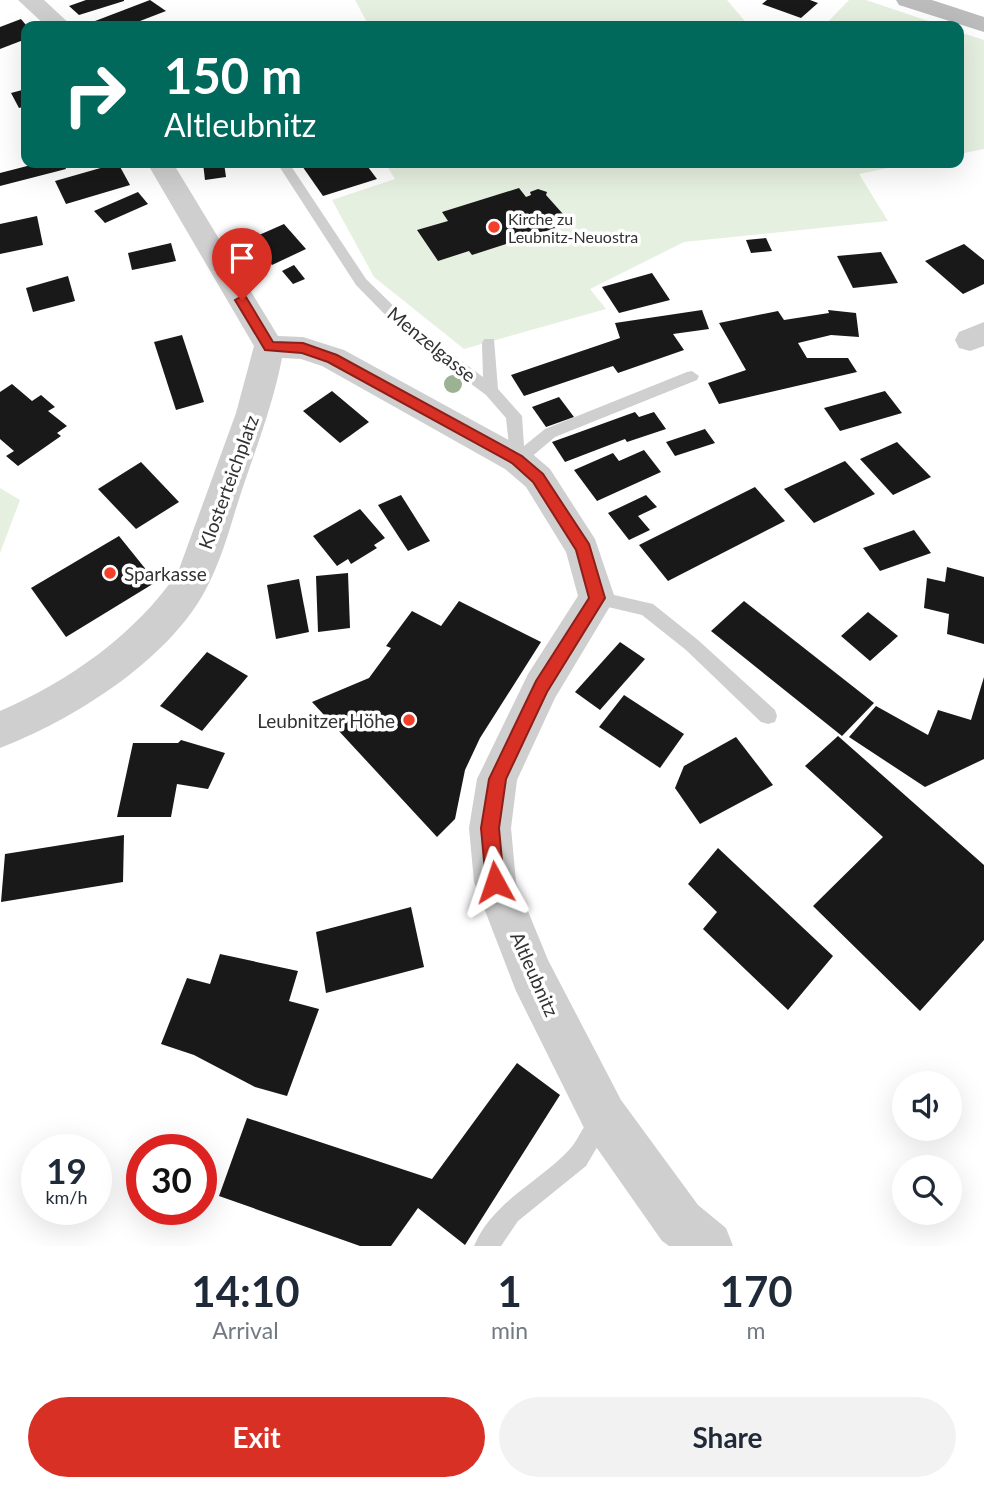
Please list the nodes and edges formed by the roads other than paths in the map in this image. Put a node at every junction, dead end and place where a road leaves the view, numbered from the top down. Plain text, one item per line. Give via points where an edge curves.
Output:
1 (30, 0) edge
2 (908, 0) edge
3 (54, 21) edge
4 (984, 25) edge
5 (163, 168) edge
6 (286, 168) edge
7 (489, 342) dead end
8 (269, 346) junction
9 (692, 376) dead end
10 (491, 391) junction
11 (517, 460) junction
12 (597, 598) junction
13 (768, 716) dead end
14 (0, 730) edge
15 (604, 1117) junction
16 (486, 1246) edge
17 (708, 1246) edge

1 - 3 street
2 - 4 street
5 - 8 street
6 - 10 lane, Menzelgasse via 361,282 409,330
7 - 10 lane
8 - 11 street via 303,348 332,358
8 - 14 street, Klosterteichplatz via 262,384 191,582 158,627 113,664
9 - 11 lane via 550,433
10 - 11 lane, Menzelgasse via 514,416
11 - 12 street via 538,478 583,549
12 - 13 lane via 648,608
12 - 15 street, Altleubnitz via 541,686 497,779 490,828 495,882 533,975
15 - 16 lane via 578,1158 510,1213
15 - 17 street, Altleubnitz via 680,1223

